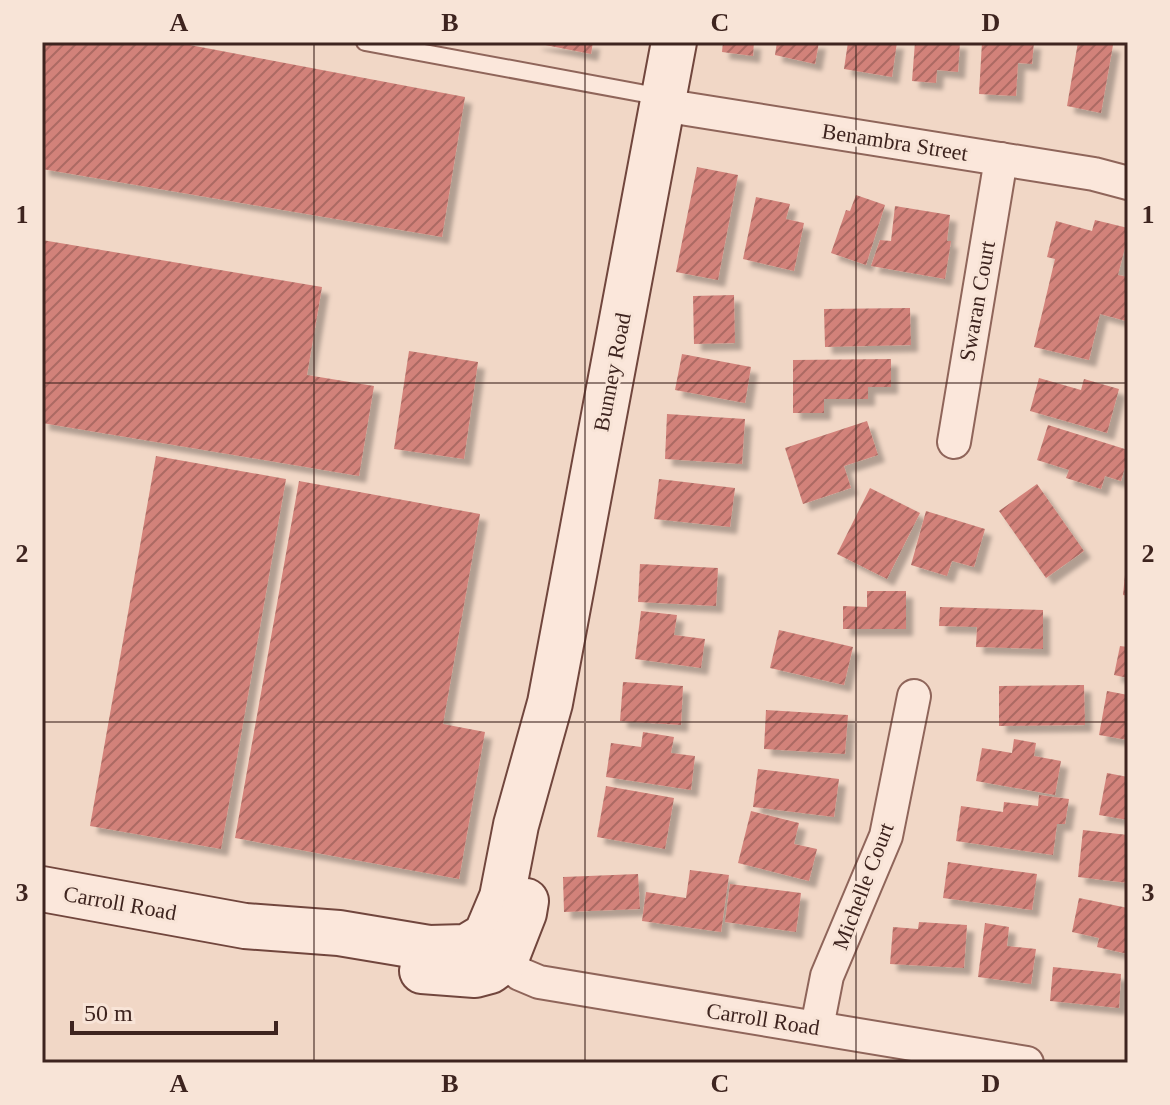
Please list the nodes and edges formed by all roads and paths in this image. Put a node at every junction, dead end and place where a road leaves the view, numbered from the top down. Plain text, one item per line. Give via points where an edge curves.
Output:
1 (365, 42) edge
2 (674, 42) edge
3 (663, 101) junction
4 (1001, 159) junction
5 (1128, 183) edge
6 (954, 442) dead end
7 (914, 696) dead end
8 (42, 889) edge
9 (496, 947) junction
10 (817, 1027) junction
11 (1027, 1063) edge

1 - 3 lane
2 - 3 street, Bunney Road
3 - 4 street, Benambra Street
3 - 9 street, Bunney Road via 550,703 516,825
4 - 5 street, Benambra Street
4 - 6 street, Swaran Court
7 - 10 street, Michelle Court via 886,836 827,976
8 - 9 street, Carroll Road via 245,926 339,933 429,948
9 - 10 street, Carroll Road via 520,974 539,982
10 - 11 street, Carroll Road

